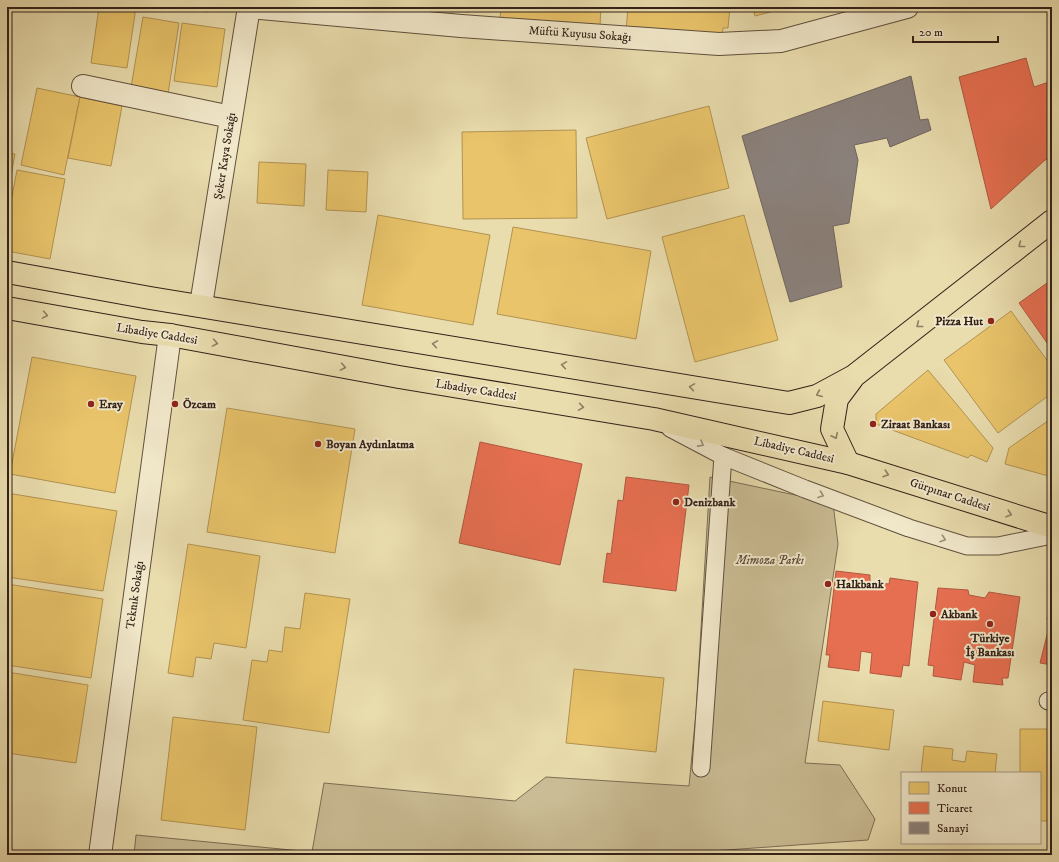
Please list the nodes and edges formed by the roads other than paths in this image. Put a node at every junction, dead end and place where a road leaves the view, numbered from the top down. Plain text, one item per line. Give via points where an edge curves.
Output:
1 (248, 7) edge
2 (907, 7) edge
3 (83, 86) dead end
4 (231, 117) junction
5 (1052, 221) edge
6 (7, 272) edge
7 (201, 305) junction
8 (7, 308) edge
9 (170, 335) junction
10 (854, 376) junction
11 (654, 419) junction
12 (722, 456) junction
13 (848, 462) junction
14 (1052, 527) edge
15 (1052, 535) edge
16 (701, 768) dead end
17 (100, 855) edge

1 - 2 street, Müftü Kuyusu Sokağı via 460,26 719,44 782,41
1 - 4 street, Şeker Kaya Sokağı
3 - 4 street
4 - 7 street, Şeker Kaya Sokağı
5 -> 10 main road, Libadiye Caddesi
6 - 7 main road, Libadiye Caddesi
10 -> 7 main road, Libadiye Caddesi via 817,396 788,403
8 -> 9 main road, Libadiye Caddesi
9 -> 11 main road, Libadiye Caddesi
9 - 17 street, Teknık Sokağı
10 -> 13 main road, Libadiye Caddesi via 837,399 832,429
11 -> 12 lane
11 - 13 main road, Libadiye Caddesi
12 -> 15 lane via 909,528 967,546 998,546
12 - 16 lane
13 -> 14 main road, Gürpınar Caddesi

